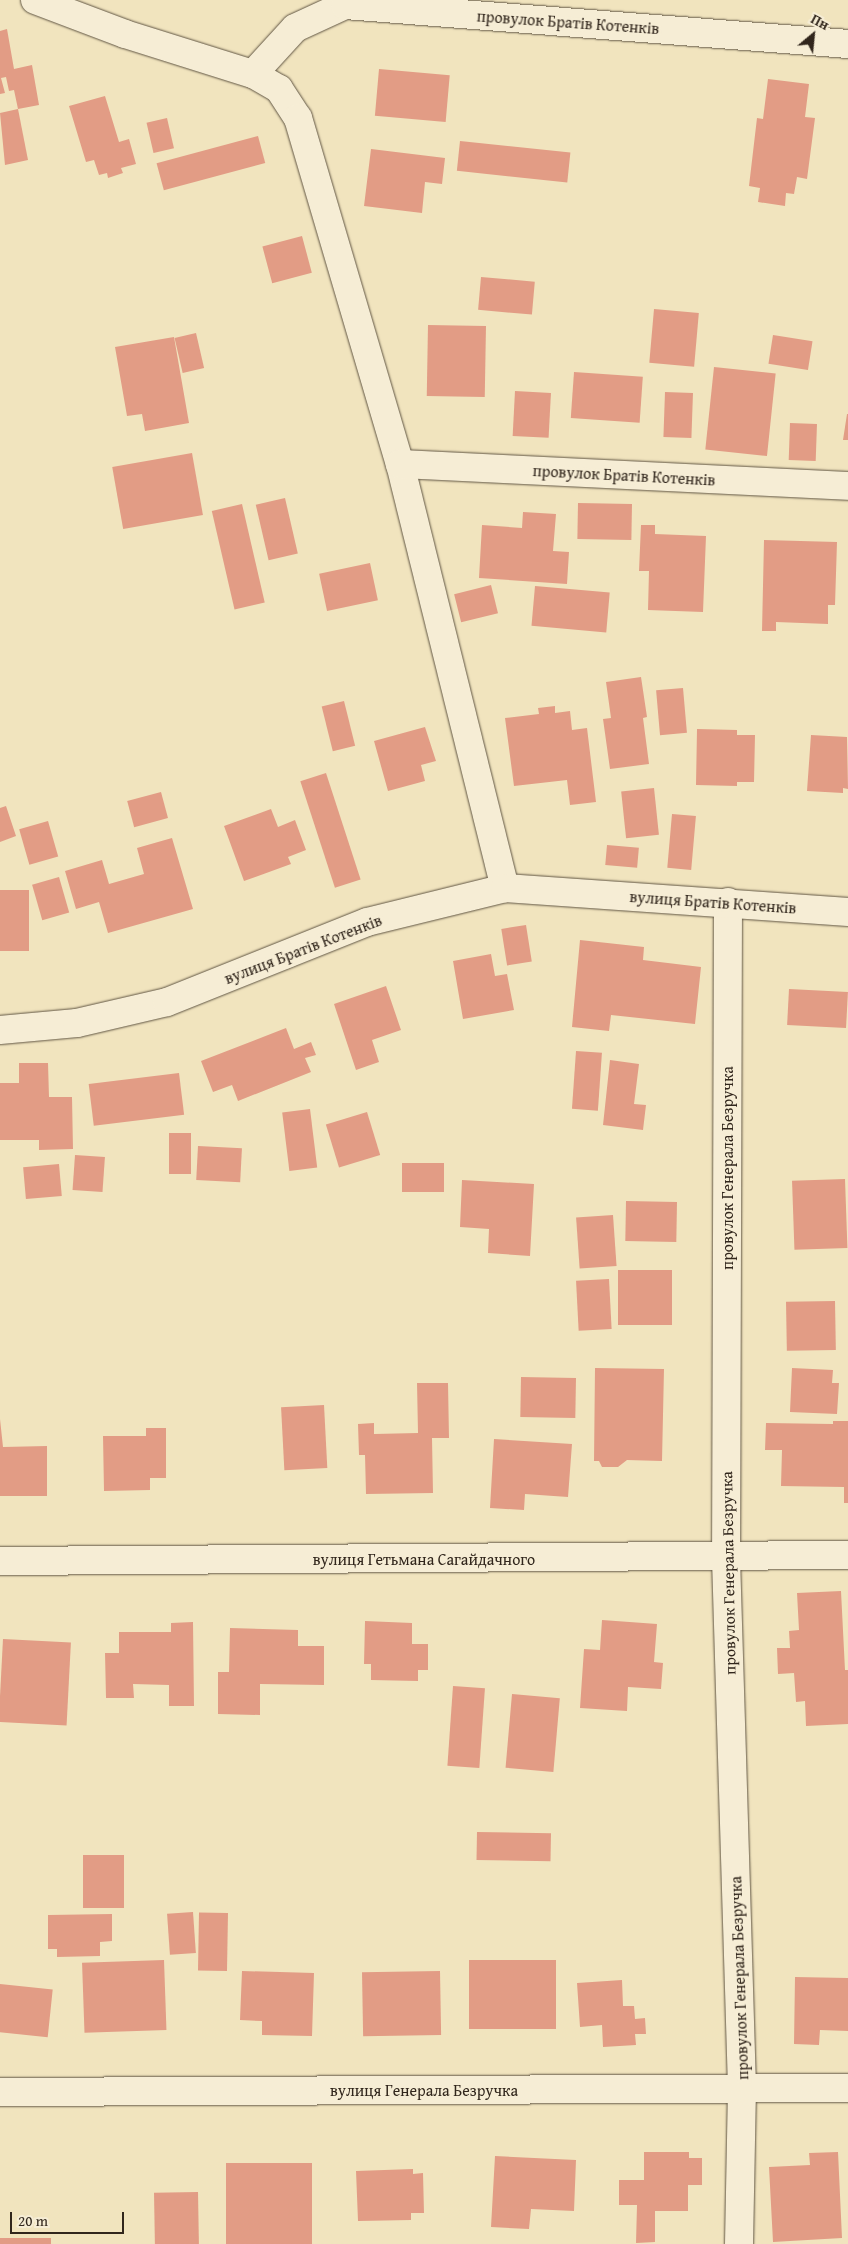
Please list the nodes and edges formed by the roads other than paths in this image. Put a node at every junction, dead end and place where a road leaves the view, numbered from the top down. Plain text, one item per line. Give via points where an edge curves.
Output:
1 (35, 0) edge
2 (848, 44) edge
3 (253, 74) junction
4 (400, 464) junction
5 (848, 486) edge
6 (505, 888) junction
7 (728, 902) junction
8 (848, 912) edge
9 (0, 1030) edge
10 (848, 1555) edge
11 (726, 1558) junction
12 (0, 1562) edge
13 (742, 2088) junction
14 (848, 2088) edge
15 (0, 2092) edge
16 (739, 2244) edge

1 - 3 street via 125,34
2 - 3 street, провулок Братів Котенків via 345,5 295,28
3 - 4 street via 279,89 298,118
4 - 5 street, провулок Братів Котенків
4 - 6 street
6 - 7 street, вулиця Братів Котенків
6 - 9 street, вулиця Братів Котенків via 367,922 167,1002 77,1023
7 - 8 street, вулиця Братів Котенків
7 - 11 street, провулок Генерала Безручка
10 - 11 street, вулиця Гетьмана Сагайдачного
11 - 12 street, вулиця Гетьмана Сагайдачного
11 - 13 street, провулок Генерала Безручка
13 - 14 street, вулиця Генерала Безручка
13 - 15 street, вулиця Генерала Безручка
13 - 16 street, провулок Генерала Безручка

